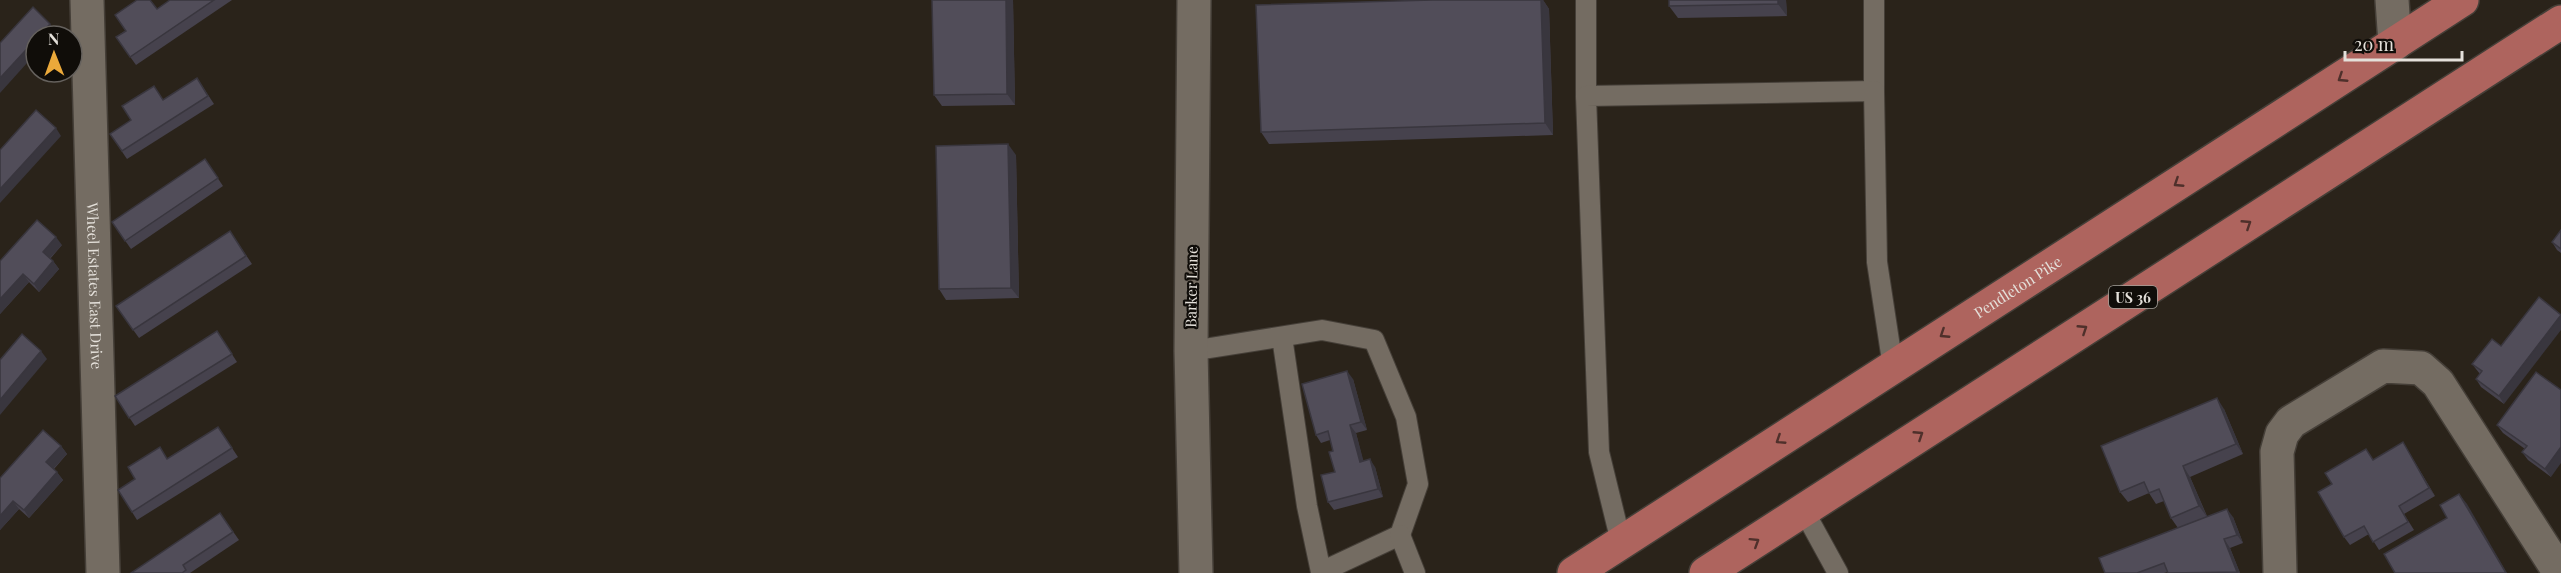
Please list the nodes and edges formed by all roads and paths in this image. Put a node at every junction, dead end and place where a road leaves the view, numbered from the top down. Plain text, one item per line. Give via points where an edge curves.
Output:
1 (87, 0) edge
2 (1194, 0) edge
3 (1586, 0) edge
4 (1874, 0) edge
5 (2392, 0) edge
6 (2462, 0) edge
7 (2561, 22) edge
8 (2395, 44) junction
9 (1874, 91) junction
10 (1586, 96) junction
11 (1282, 337) junction
12 (1191, 351) junction
13 (1893, 367) junction
14 (1804, 511) junction
15 (1400, 535) junction
16 (1621, 542) junction
17 (1322, 572) edge
18 (103, 573) edge
19 (1196, 573) edge
20 (1415, 573) edge
21 (1575, 573) edge
22 (1706, 573) edge
23 (1838, 573) edge
24 (2280, 573) edge
25 (2560, 573) edge

1 - 18 street, Wheel Estates East Drive
2 - 12 street, Barker Lane
3 - 10 lane
4 - 9 lane
5 - 8 street
6 - 8 main road, Pendleton Pike
14 -> 7 main road, US 36
8 -> 13 main road, Pendleton Pike
9 - 10 lane
9 - 13 lane via 1877,262
10 - 16 lane via 1599,452
11 - 12 lane
11 - 15 lane via 1322,330 1374,340 1406,417 1418,484
11 - 17 lane via 1307,506
12 - 19 street, Barker Lane
13 -> 16 main road, Pendleton Pike
22 -> 14 main road, US 36
14 - 23 lane
15 - 17 lane
15 - 20 lane
16 - 21 main road, Pendleton Pike
24 - 25 street via 2276,458 2282,434 2291,422 2383,366 2421,368 2438,383

